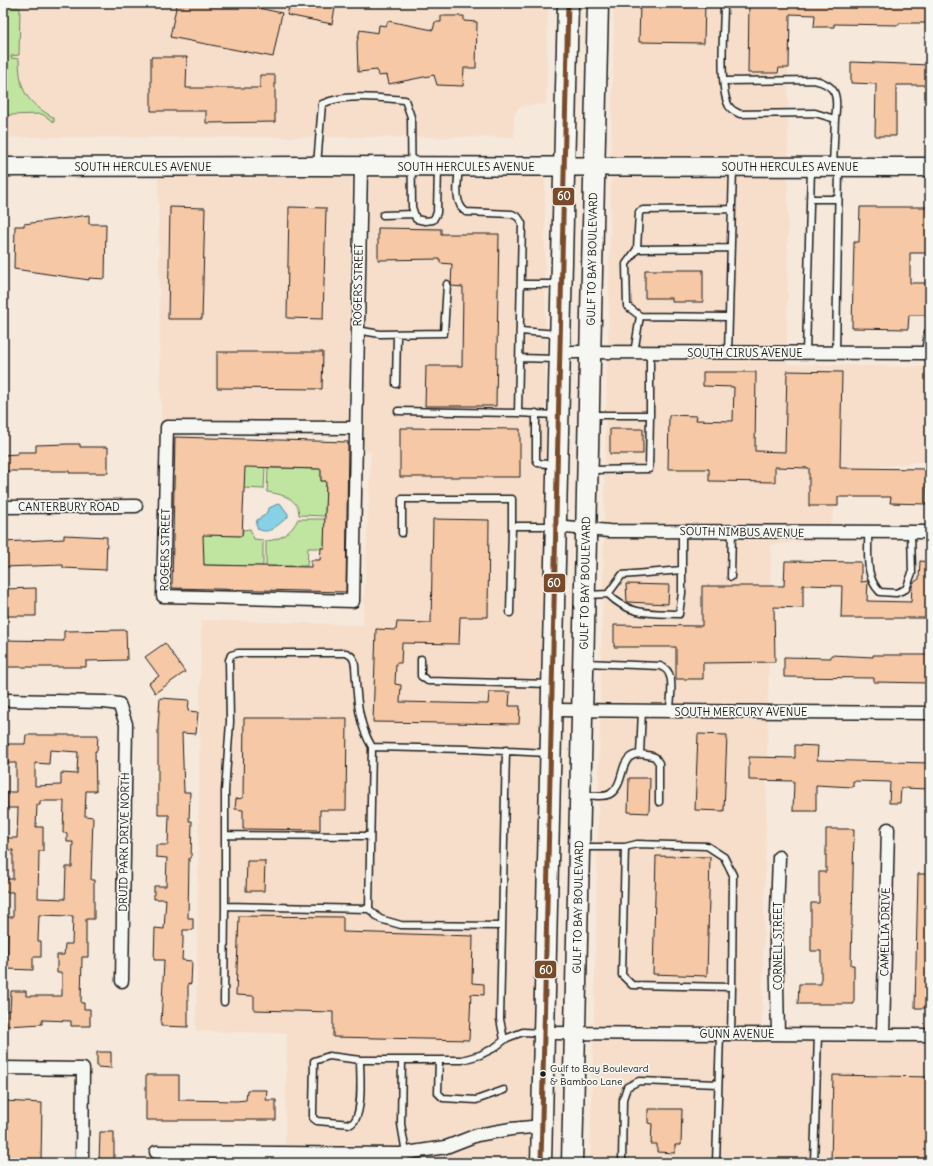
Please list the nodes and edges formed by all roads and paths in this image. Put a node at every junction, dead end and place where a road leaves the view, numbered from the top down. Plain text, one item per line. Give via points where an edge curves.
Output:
1 (568, 3) edge
2 (598, 3) edge
3 (724, 3) edge
4 (724, 81) junction
5 (835, 119) junction
6 (316, 166) junction
7 (360, 166) junction
8 (564, 166) junction
9 (594, 166) junction
10 (412, 167) junction
11 (438, 167) junction
12 (459, 167) junction
13 (733, 167) junction
14 (811, 167) junction
15 (836, 167) junction
16 (930, 167) edge
17 (3, 168) edge
18 (810, 199) junction
19 (838, 199) junction
20 (732, 209) junction
21 (414, 214) junction
22 (383, 215) dead end
23 (731, 248) junction
24 (637, 249) junction
25 (447, 284) dead end
26 (521, 284) junction
27 (561, 284) junction
28 (640, 316) junction
29 (729, 317) junction
30 (357, 330) junction
31 (930, 331) edge
32 (520, 332) junction
33 (397, 334) junction
34 (559, 348) junction
35 (590, 353) junction
36 (634, 353) junction
37 (650, 353) junction
38 (728, 353) junction
39 (806, 353) junction
40 (836, 353) junction
41 (928, 354) edge
42 (519, 358) junction
43 (396, 384) dead end
44 (398, 411) dead end
45 (518, 412) junction
46 (536, 414) junction
47 (558, 415) junction
48 (589, 415) junction
49 (650, 415) junction
50 (356, 428) junction
51 (557, 465) junction
52 (588, 470) junction
53 (136, 506) dead end
54 (3, 507) edge
55 (512, 526) junction
56 (555, 526) junction
57 (586, 528) junction
58 (682, 531) junction
59 (732, 532) junction
60 (868, 532) junction
61 (911, 532) junction
62 (930, 532) edge
63 (402, 533) dead end
64 (682, 570) junction
65 (731, 577) dead end
66 (608, 594) junction
67 (586, 596) junction
68 (510, 613) dead end
69 (421, 659) dead end
70 (584, 663) junction
71 (552, 684) junction
72 (3, 700) edge
73 (552, 710) junction
74 (583, 710) junction
75 (642, 711) junction
76 (670, 711) junction
77 (930, 713) edge
78 (372, 747) junction
79 (506, 750) junction
80 (550, 753) junction
81 (640, 754) junction
82 (581, 795) junction
83 (659, 802) dead end
84 (888, 829) dead end
85 (226, 835) junction
86 (370, 836) junction
87 (580, 847) junction
88 (625, 847) junction
89 (779, 858) dead end
90 (225, 906) junction
91 (369, 909) junction
92 (502, 926) junction
93 (122, 981) dead end
94 (732, 987) junction
95 (224, 1002) dead end
96 (544, 1033) junction
97 (575, 1033) junction
98 (726, 1034) junction
99 (778, 1034) junction
100 (818, 1034) junction
101 (883, 1034) junction
102 (930, 1035) edge
103 (504, 1040) junction
104 (360, 1060) junction
105 (402, 1060) junction
106 (439, 1060) junction
107 (3, 1068) edge
108 (718, 1084) junction
109 (504, 1090) dead end
110 (542, 1126) junction
111 (156, 1152) dead end
112 (406, 1153) junction
113 (82, 1163) edge
114 (541, 1163) edge
115 (572, 1163) edge
116 (622, 1163) edge
117 (716, 1163) edge
118 (814, 1163) edge

1 - 8 main road
2 - 9 main road, GULF TO BAY BOULEVARD
3 - 4 lane
4 - 5 lane via 727,102 732,110 740,114 816,113
4 - 5 lane via 822,81 828,84 836,95
5 - 15 lane
6 - 7 street, SOUTH HERCULES AVENUE
6 - 10 lane via 322,104 333,98 381,98 405,100 411,117
6 - 17 street, SOUTH HERCULES AVENUE
7 - 10 street, SOUTH HERCULES AVENUE
7 - 30 street, ROGERS STREET
8 - 9 street, SOUTH HERCULES AVENUE
8 - 12 street, SOUTH HERCULES AVENUE
8 - 27 main road
9 - 13 street, SOUTH HERCULES AVENUE
9 - 35 main road, GULF TO BAY BOULEVARD
10 - 11 street, SOUTH HERCULES AVENUE
10 - 21 lane
11 - 12 street, SOUTH HERCULES AVENUE
11 - 21 lane via 437,213 433,220 425,221 416,219
12 - 26 lane via 460,208 466,212 512,214 522,223
13 - 14 street, SOUTH HERCULES AVENUE
13 - 20 lane
14 - 15 street, SOUTH HERCULES AVENUE
14 - 18 lane
15 - 16 street, SOUTH HERCULES AVENUE
15 - 19 lane
18 - 19 lane
18 - 39 lane
19 - 40 lane
20 - 23 lane
20 - 24 lane via 643,210 639,212
21 - 22 lane
23 - 24 lane
23 - 29 lane
24 - 28 lane via 626,264 627,306
25 - 33 lane via 444,333
26 - 27 lane
26 - 32 lane
27 - 34 main road
28 - 29 lane
28 - 36 lane
29 - 38 lane
30 - 33 lane
30 - 50 street, ROGERS STREET
31 - 41 lane
32 - 34 lane
32 - 42 lane
33 - 43 lane
34 - 35 street, SOUTH CIRUS AVENUE
34 - 42 lane
34 - 47 main road
35 - 36 street, SOUTH CIRUS AVENUE
35 - 48 main road, GULF TO BAY BOULEVARD
36 - 37 street, SOUTH CIRUS AVENUE
37 - 38 street, SOUTH CIRUS AVENUE
37 - 49 lane
38 - 39 street, SOUTH CIRUS AVENUE
39 - 40 street, SOUTH CIRUS AVENUE
40 - 41 street, SOUTH CIRUS AVENUE
42 - 45 lane
44 - 45 lane
45 - 46 lane
46 - 47 lane
46 - 51 lane via 536,459 542,465
47 - 51 main road
48 - 49 lane
48 - 52 main road, GULF TO BAY BOULEVARD
49 - 52 lane via 649,469
50 - 50 street, ROGERS STREET via 353,601 163,596 167,427
51 - 56 main road
52 - 57 main road, GULF TO BAY BOULEVARD
53 - 54 street, CANTERBURY ROAD
55 - 56 lane
55 - 63 lane via 512,499 402,499
55 - 68 lane
56 - 57 street, SOUTH NIMBUS AVENUE
56 - 71 main road
57 - 58 street, SOUTH NIMBUS AVENUE via 609,531
57 - 67 main road, GULF TO BAY BOULEVARD
58 - 59 street, SOUTH NIMBUS AVENUE
58 - 64 lane
59 - 60 street, SOUTH NIMBUS AVENUE
59 - 65 lane
60 - 61 street, SOUTH NIMBUS AVENUE
60 - 61 lane via 871,580 880,592 896,593 906,588 912,573
61 - 62 street, SOUTH NIMBUS AVENUE
64 - 66 lane via 622,575
64 - 66 lane via 679,614 640,613 619,605
66 - 67 lane
67 - 70 main road, GULF TO BAY BOULEVARD
69 - 71 lane via 421,676 428,681
70 - 74 main road, GULF TO BAY BOULEVARD
70 - 76 lane via 667,668 671,674
71 - 73 main road
72 - 93 street, DRUID PARK DRIVE NORTH via 119,704 126,724
73 - 74 street, SOUTH MERCURY AVENUE
73 - 80 main road
74 - 75 street, SOUTH MERCURY AVENUE
74 - 82 main road, GULF TO BAY BOULEVARD
75 - 76 street, SOUTH MERCURY AVENUE
75 - 81 lane
76 - 77 street, SOUTH MERCURY AVENUE
78 - 79 lane
78 - 85 lane via 357,708 352,655 231,655 225,790
78 - 86 lane
79 - 80 lane
79 - 92 lane
80 - 96 main road
81 - 82 lane via 628,758 610,794
81 - 83 lane via 655,757 659,763
82 - 87 main road, GULF TO BAY BOULEVARD
84 - 101 street, CAMELLIA DRIVE
85 - 86 lane
85 - 90 lane
86 - 91 lane
87 - 88 lane
87 - 97 main road, GULF TO BAY BOULEVARD
88 - 94 lane via 637,844 707,846 724,857 732,876
88 - 94 lane via 622,975 632,985
89 - 99 street, CORNELL STREET via 776,940
90 - 91 lane
90 - 95 lane
91 - 92 lane via 380,919 401,925
92 - 103 lane via 500,1019
94 - 98 lane
96 - 97 street, GUNN AVENUE
96 - 103 lane via 523,1032
96 - 110 main road
97 - 98 street, GUNN AVENUE
97 - 115 main road, GULF TO BAY BOULEVARD
98 - 99 street, GUNN AVENUE
98 - 108 lane
99 - 100 street, GUNN AVENUE
100 - 101 street, GUNN AVENUE
100 - 118 lane
101 - 102 street, GUNN AVENUE
103 - 106 lane via 480,1055 462,1060
104 - 104 lane via 329,1056 314,1061 313,1118 317,1121 351,1124 355,1122 359,1113
104 - 105 lane
105 - 106 lane
105 - 112 lane via 401,1124
106 - 109 lane via 438,1093 443,1098 476,1100
107 - 113 street via 83,1069
108 - 116 lane via 639,1081 627,1087 623,1099
108 - 117 lane
110 - 112 street via 477,1135 446,1147
110 - 114 main road
111 - 112 street

